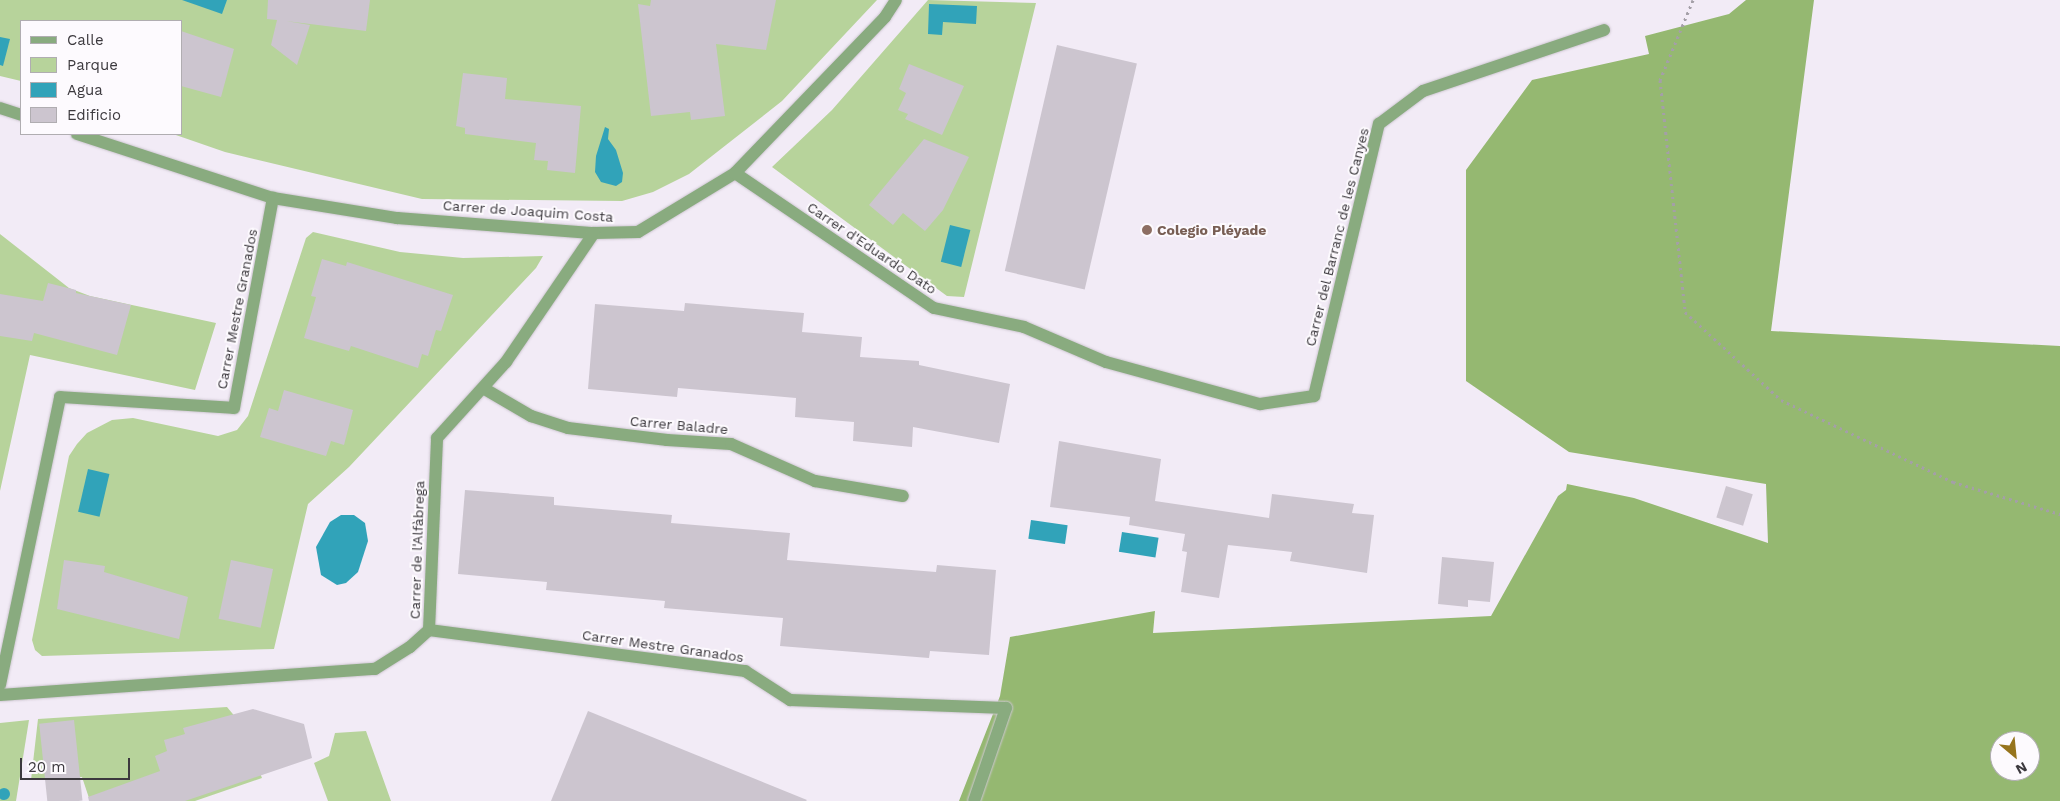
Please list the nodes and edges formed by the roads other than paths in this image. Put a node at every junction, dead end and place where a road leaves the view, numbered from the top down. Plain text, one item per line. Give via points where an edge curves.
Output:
1 (896, 0) edge
2 (1604, 30) dead end
3 (0, 108) edge
4 (20, 115) edge
5 (81, 135) edge
6 (735, 173) junction
7 (273, 198) junction
8 (594, 233) junction
9 (483, 388) junction
10 (1260, 404) joint
11 (903, 496) dead end
12 (428, 630) junction
13 (0, 685) edge
14 (0, 695) edge
15 (974, 801) edge

1 - 6 street, Carrer de Joaquim Costa via 886,17
2 - 10 street, Carrer del Barranc de les Canyes via 1423,91 1379,124 1314,396
3 - 4 street
5 - 7 street, Carrer de Joaquim Costa
6 - 8 street, Carrer de Joaquim Costa via 638,232
6 - 10 street, Carrer d'Eduardo Dato via 934,308 1024,327 1106,362
7 - 8 street, Carrer de Joaquim Costa via 396,218
7 - 13 street, Carrer Mestre Granados via 234,408 60,397
8 - 9 street, Carrer de l'Alfàbrega via 506,362
9 - 11 street, Carrer Baladre via 531,416 568,428 732,444 815,481
9 - 12 street, Carrer de l'Alfàbrega via 437,438
12 - 14 street, Carrer de l'Alfàbrega via 410,647 375,669
12 - 15 street, Carrer Mestre Granados via 745,671 790,700 1006,708

